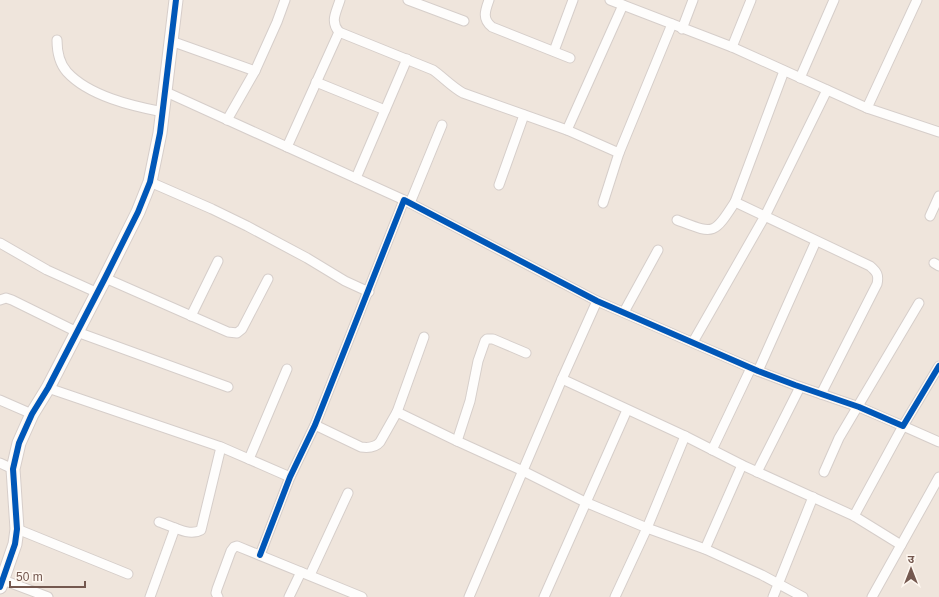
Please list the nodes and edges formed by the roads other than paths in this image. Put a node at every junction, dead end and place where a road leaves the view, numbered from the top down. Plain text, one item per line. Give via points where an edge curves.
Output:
1 (176, 0) edge
2 (285, 0) edge
3 (340, 0) edge
4 (408, 0) edge
5 (489, 0) edge
6 (573, 0) edge
7 (610, 0) edge
8 (693, 0) edge
9 (751, 0) edge
10 (834, 0) edge
11 (917, 0) edge
12 (423, 3) edge
13 (623, 5) junction
14 (464, 21) dead end
15 (672, 24) junction
16 (682, 29) junction
17 (339, 32) junction
18 (57, 40) dead end
19 (171, 41) junction
20 (732, 47) junction
21 (554, 51) junction
22 (570, 58) dead end
23 (408, 59) junction
24 (255, 71) junction
25 (784, 71) junction
26 (800, 78) junction
27 (316, 82) junction
28 (827, 90) junction
29 (166, 92) junction
30 (867, 108) junction
31 (385, 110) junction
32 (163, 112) junction
33 (524, 115) junction
34 (227, 120) junction
35 (442, 125) dead end
36 (567, 130) junction
37 (939, 131) edge
38 (287, 147) junction
39 (619, 153) junction
40 (356, 178) junction
41 (150, 182) junction
42 (499, 185) dead end
43 (939, 196) edge
44 (408, 202) junction
45 (735, 202) junction
46 (603, 203) dead end
47 (765, 216) junction
48 (930, 216) dead end
49 (677, 220) dead end
50 (816, 241) junction
51 (0, 242) edge
52 (658, 250) dead end
53 (218, 261) dead end
54 (105, 278) junction
55 (268, 279) dead end
56 (369, 292) junction
57 (98, 293) junction
58 (0, 300) edge
59 (597, 301) junction
60 (919, 304) dead end
61 (624, 312) junction
62 (191, 316) junction
63 (77, 332) junction
64 (424, 337) dead end
65 (693, 342) junction
66 (526, 353) dead end
67 (939, 366) edge
68 (287, 369) dead end
69 (754, 369) junction
70 (562, 380) junction
71 (228, 387) dead end
72 (800, 387) junction
73 (48, 388) junction
74 (821, 394) junction
75 (0, 400) edge
76 (859, 407) junction
77 (627, 410) junction
78 (397, 412) junction
79 (32, 414) junction
80 (315, 425) junction
81 (903, 426) junction
82 (684, 436) junction
83 (457, 441) junction
84 (939, 442) edge
85 (221, 446) junction
86 (712, 450) junction
87 (249, 459) junction
88 (0, 464) edge
89 (742, 465) junction
90 (13, 469) junction
91 (523, 471) junction
92 (758, 472) junction
93 (824, 472) dead end
94 (290, 477) junction
95 (939, 477) edge
96 (936, 491) edge
97 (348, 493) dead end
98 (813, 498) junction
99 (585, 502) junction
100 (854, 516) junction
101 (159, 522) dead end
102 (175, 528) junction
103 (647, 528) junction
104 (17, 529) junction
105 (901, 545) junction
106 (705, 549) junction
107 (260, 555) junction
108 (301, 572) junction
109 (128, 574) dead end
110 (310, 576) junction
111 (2, 584) edge
112 (778, 584) junction
113 (48, 597) edge
114 (150, 597) edge
115 (218, 597) edge
116 (289, 597) edge
117 (362, 597) edge
118 (469, 597) edge
119 (544, 597) edge
120 (615, 597) edge
121 (773, 597) edge
122 (803, 597) edge
123 (872, 597) edge

1 - 19 street
2 - 24 street
3 - 17 street via 333,19
4 - 12 street
5 - 21 street via 485,11 488,24
6 - 21 street
7 - 13 street
8 - 16 street
9 - 20 street
10 - 26 street
11 - 30 street
12 - 14 street
13 - 15 street
13 - 36 street
15 - 16 street
15 - 39 street
16 - 20 street
17 - 23 street
17 - 27 street
18 - 32 street via 57,50 66,71 92,90 129,105
19 - 24 street
19 - 29 street
20 - 25 street
21 - 22 street
23 - 31 street
23 - 33 street via 432,70 463,93
24 - 34 street
25 - 26 street
25 - 45 street
26 - 28 street
27 - 31 street
27 - 38 street
28 - 30 street
28 - 47 street
29 - 32 street
29 - 34 street
30 - 37 street
31 - 40 street
32 - 41 street
33 - 36 street
33 - 42 street
34 - 38 street
35 - 44 street
36 - 39 street
38 - 40 street
39 - 46 street
40 - 44 street
41 - 54 street
41 - 56 street via 240,223
43 - 48 street
44 - 56 street
44 - 59 street
45 - 47 street
45 - 49 street via 722,223 714,229 702,230
47 - 50 street
47 - 65 street
50 - 69 street
50 - 74 street via 870,266 879,277
51 - 57 street via 47,270
52 - 61 street
53 - 62 street
54 - 57 street
54 - 62 street
55 - 62 street via 242,328 237,332 228,332
56 - 80 street
57 - 63 street
58 - 63 street via 12,300
59 - 61 street
59 - 70 street
60 - 76 street
61 - 65 street
63 - 71 street
63 - 73 street
64 - 78 street
65 - 69 street
66 - 83 street via 493,339 485,341
67 - 81 street
68 - 87 street
69 - 72 street
69 - 86 street
70 - 77 street
70 - 91 street
72 - 74 street
72 - 92 street
73 - 79 street
73 - 85 street
74 - 76 street
75 - 79 street
76 - 81 street
76 - 93 street via 839,438
77 - 82 street
77 - 99 street
78 - 80 street via 377,446 368,448
78 - 83 street
79 - 90 street via 19,442
80 - 94 street
81 - 84 street
81 - 100 street
82 - 86 street
82 - 103 street
83 - 91 street
85 - 87 street
85 - 102 street via 201,530 189,533
86 - 89 street
87 - 94 street
88 - 90 street
89 - 92 street
89 - 106 street
90 - 104 street
91 - 99 street
91 - 118 street
92 - 98 street
94 - 107 street
95 - 96 street
96 - 105 street
97 - 110 street
98 - 100 street
98 - 112 street
99 - 103 street
99 - 119 street
100 - 105 street
101 - 102 street
102 - 114 street
103 - 106 street
103 - 120 street
104 - 109 street
104 - 111 street via 15,544
105 - 123 street
106 - 112 street
107 - 108 street
107 - 115 street via 238,546 234,547 217,589
108 - 110 street
108 - 116 street
110 - 117 street
111 - 113 street
112 - 121 street
112 - 122 street

